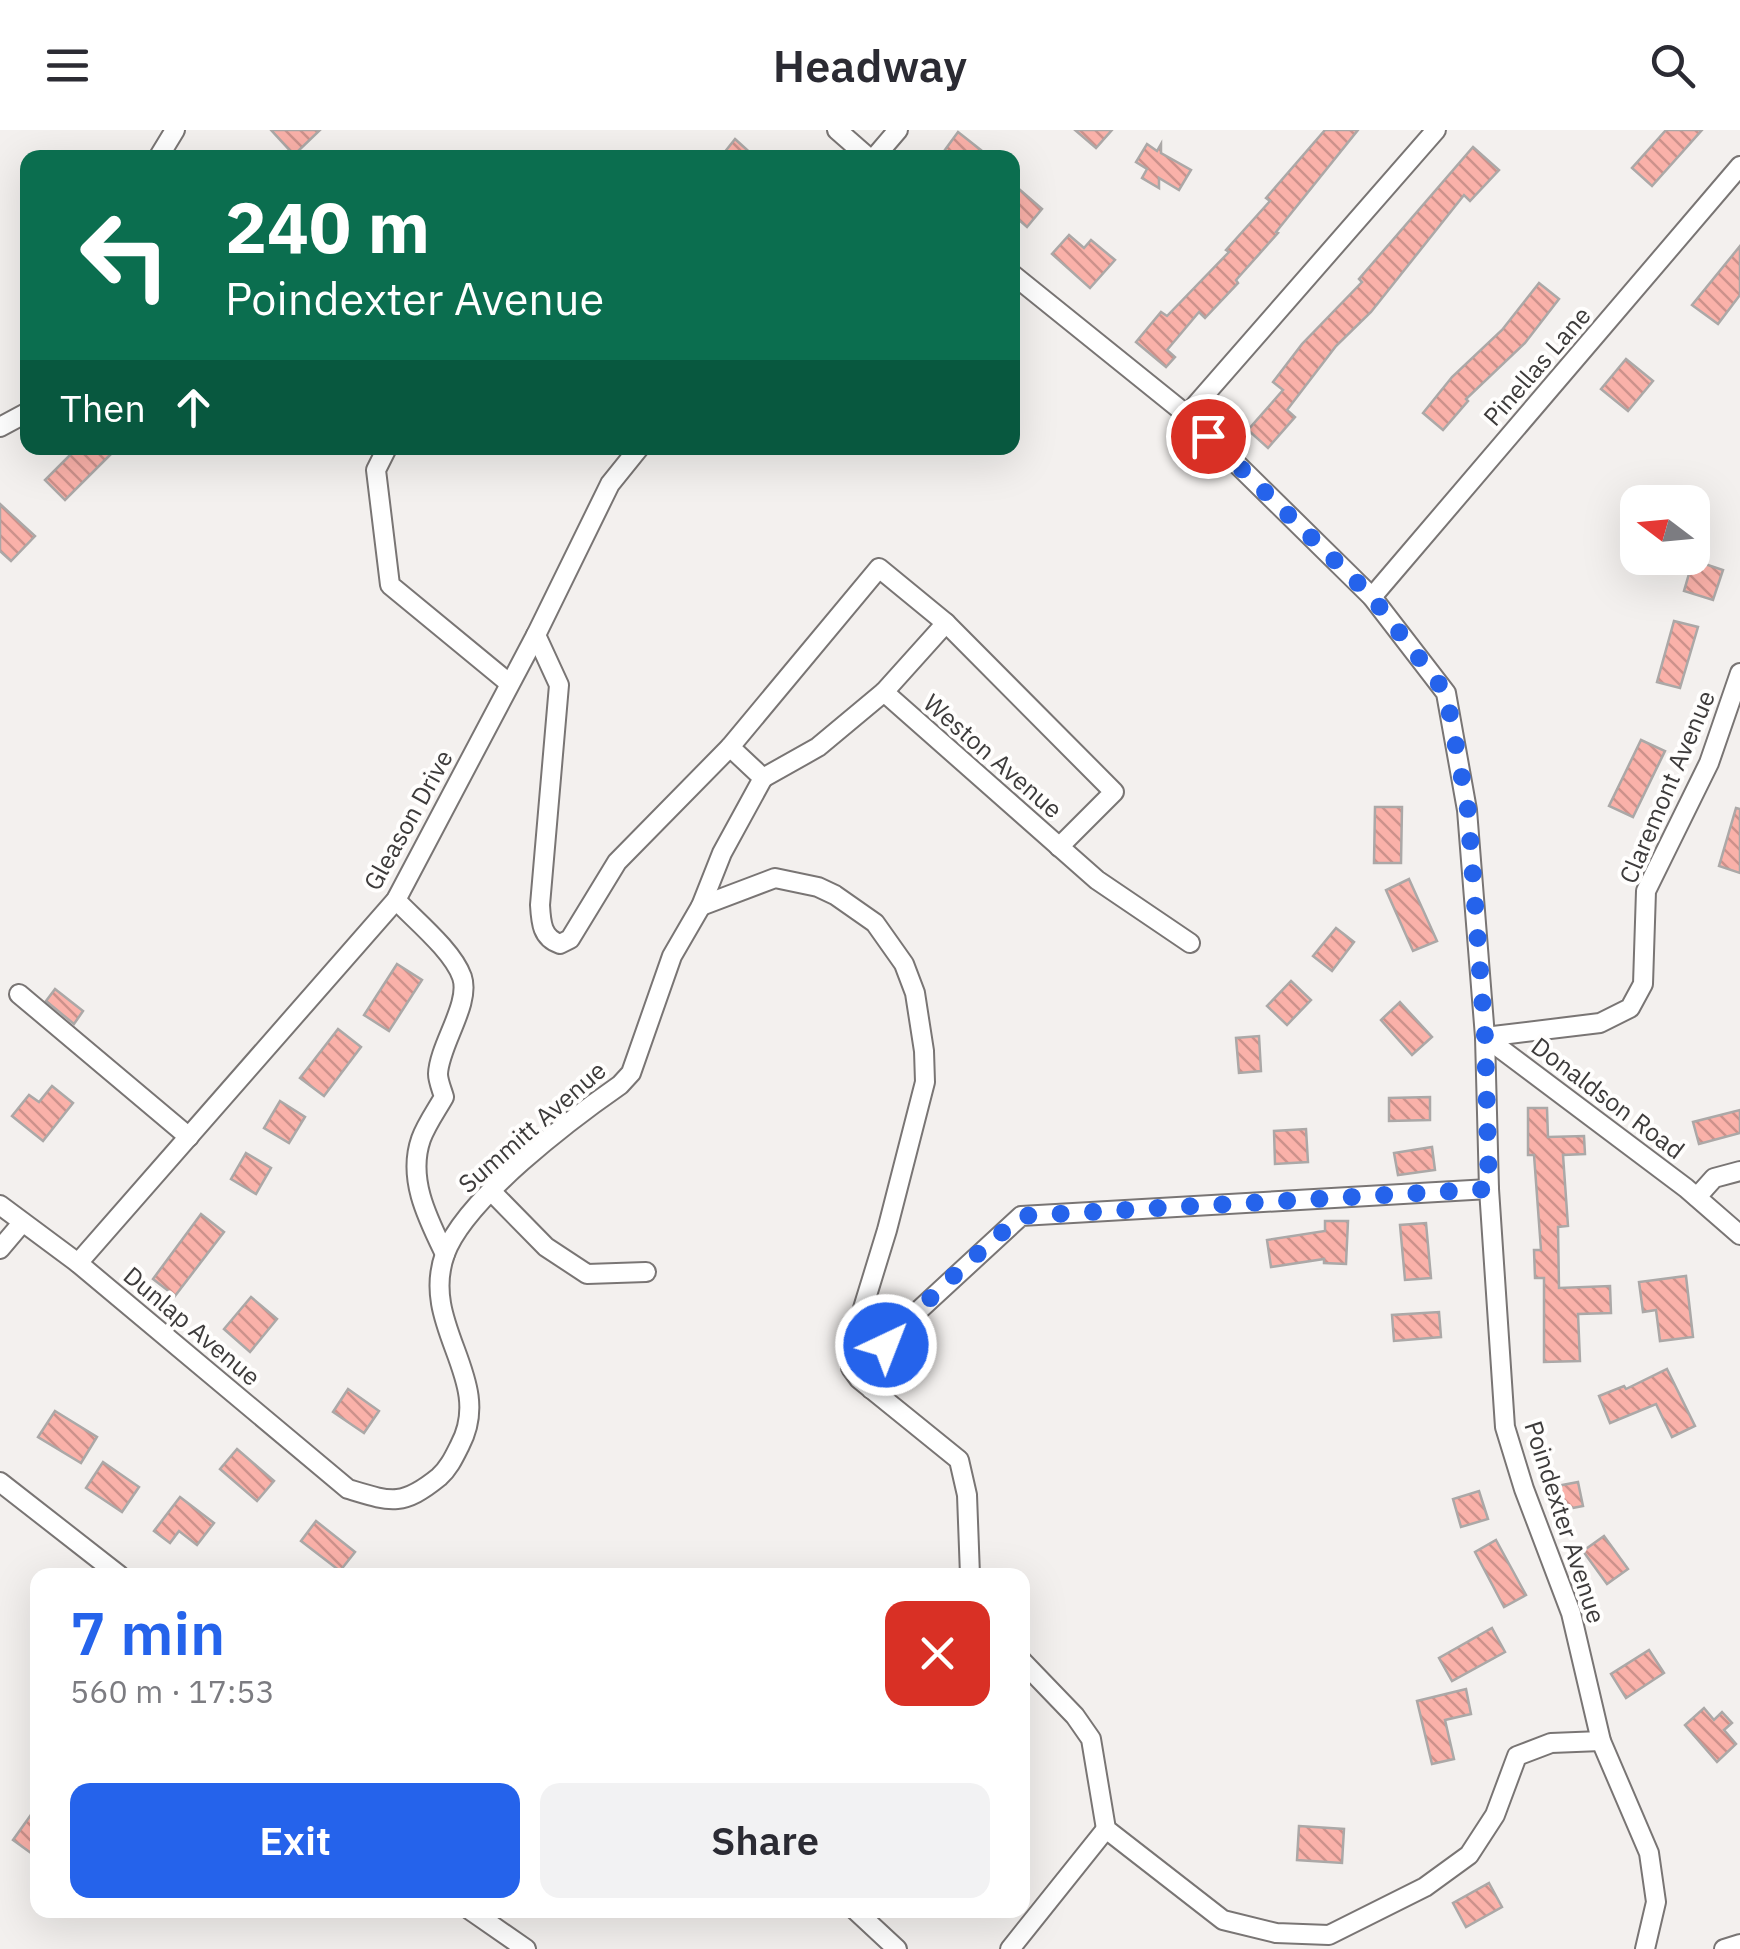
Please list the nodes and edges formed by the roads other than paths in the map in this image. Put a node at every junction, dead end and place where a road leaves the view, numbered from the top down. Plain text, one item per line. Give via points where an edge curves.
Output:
1 (837, 130) edge
2 (898, 130) edge
3 (1436, 130) edge
4 (861, 150) edge
5 (879, 150) edge
6 (1740, 166) edge
7 (1020, 280) edge
8 (1187, 415) junction
9 (384, 455) edge
10 (634, 455) edge
11 (1372, 597) junction
12 (946, 623) junction
13 (536, 635) junction
14 (1740, 673) edge
15 (508, 683) junction
16 (884, 692) junction
17 (730, 748) junction
18 (763, 778) junction
19 (1059, 847) junction
20 (396, 900) junction
21 (700, 906) junction
22 (1190, 943) dead end
23 (19, 994) dead end
24 (1485, 1037) junction
25 (189, 1136) junction
26 (1740, 1171) edge
27 (1489, 1189) junction
28 (491, 1191) junction
29 (1697, 1197) junction
30 (0, 1204) edge
31 (22, 1223) junction
32 (1740, 1235) edge
33 (0, 1249) edge
34 (446, 1254) junction
35 (78, 1263) junction
36 (646, 1272) dead end
37 (871, 1389) junction
38 (0, 1482) edge
39 (348, 1489) joint
40 (110, 1568) edge
41 (970, 1568) edge
42 (1030, 1668) edge
43 (1601, 1741) junction
44 (1106, 1829) junction
45 (481, 1918) edge
46 (864, 1918) edge
47 (1740, 1944) edge
48 (526, 1949) edge
49 (897, 1949) edge
50 (1010, 1949) edge
51 (1645, 1949) edge
52 (1724, 1949) edge

1 - 4 street
2 - 5 street
3 - 8 street
6 - 11 street, Pinellas Lane
7 - 8 street
8 - 11 street
9 - 15 street via 376,470 390,584
10 - 13 street, Gleason Drive via 610,484
11 - 24 street via 1446,693 1468,810
12 - 16 street
12 - 17 street via 879,568
12 - 19 street via 1114,792
13 - 15 street, Gleason Drive
13 - 17 street via 558,685 540,906 550,940 570,939 618,862
14 - 24 street, Claremont Avenue via 1709,763 1646,891 1643,984 1630,1008 1600,1023
15 - 20 street, Gleason Drive
16 - 18 street via 818,747
16 - 19 street, Weston Avenue
17 - 18 street
18 - 21 street, Summitt Avenue
19 - 22 street, Weston Avenue
20 - 25 street, Gleason Drive
20 - 34 street via 462,978 438,1076 444,1097 416,1162 419,1194
21 - 28 street, Summitt Avenue via 672,956 631,1073
21 - 37 street via 776,878 818,887 875,923 915,993 925,1082 852,1344 852,1372
23 - 25 street
24 - 27 street, Poindexter Avenue
24 - 29 street, Donaldson Road
25 - 35 street, Gleason Drive
26 - 29 street via 1714,1178
27 - 37 street via 1021,1216 891,1336
27 - 43 street, Poindexter Avenue via 1505,1427 1571,1613
28 - 34 street, Summitt Avenue
28 - 36 street via 546,1247 587,1274
29 - 32 street, Donaldson Road
30 - 31 street, Dunlap Avenue
31 - 33 street
31 - 35 street, Dunlap Avenue
34 - 39 street, Summitt Avenue via 440,1308 465,1379 470,1428 446,1470 410,1498 384,1500
35 - 39 street, Dunlap Avenue
37 - 41 street via 962,1466
38 - 40 street
42 - 44 street via 1091,1739
43 - 44 street via 1550,1743 1518,1756 1495,1814 1468,1855 1425,1887 1329,1935 1276,1934 1223,1920
43 - 51 street, Poindexter Avenue via 1649,1853 1656,1902
44 - 50 street
45 - 48 street
46 - 49 street
47 - 52 street

